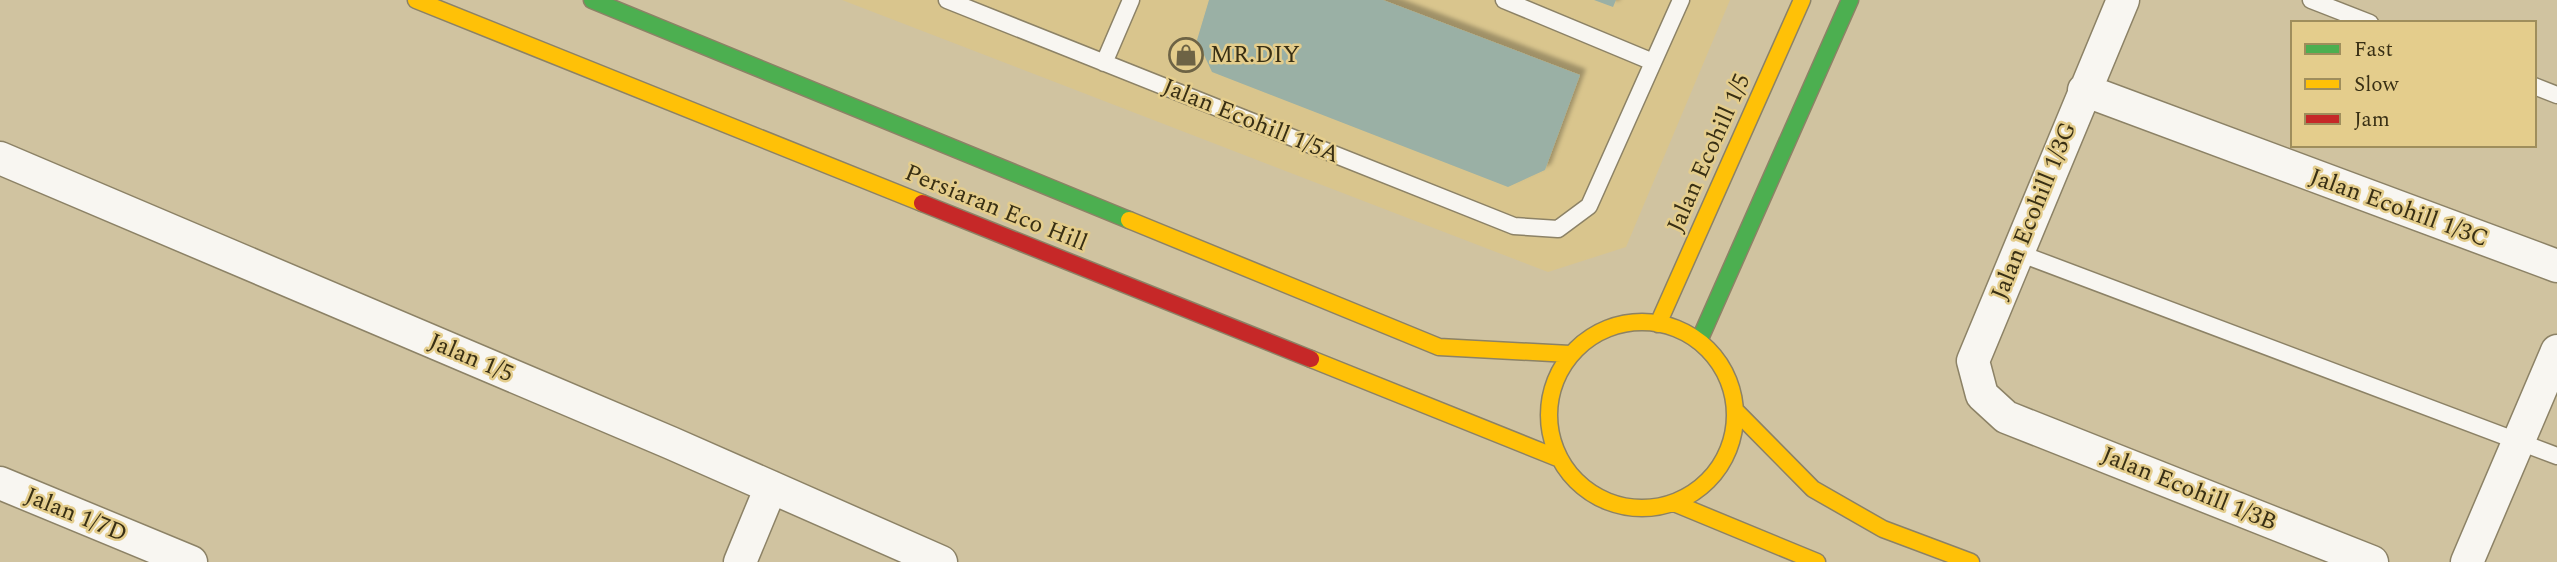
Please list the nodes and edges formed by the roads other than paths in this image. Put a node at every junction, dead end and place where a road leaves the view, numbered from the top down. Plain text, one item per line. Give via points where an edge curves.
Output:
1 (416, 0) edge
2 (592, 0) edge
3 (947, 0) edge
4 (1131, 0) edge
5 (1504, 0) edge
6 (1681, 0) edge
7 (1802, 0) edge
8 (1850, 0) edge
9 (2123, 0) edge
10 (2311, 0) edge
11 (654, 9) dead end
12 (2365, 21) edge
13 (703, 46) junction
14 (1653, 62) junction
15 (1104, 63) junction
16 (2536, 87) edge
17 (2084, 90) junction
18 (2557, 95) edge
19 (0, 159) edge
20 (2016, 252) junction
21 (2557, 266) edge
22 (1658, 324) junction
23 (1699, 341) junction
24 (2557, 351) edge
25 (1570, 354) junction
26 (1735, 410) junction
27 (2006, 417) joint
28 (2519, 443) junction
29 (2557, 456) edge
30 (1560, 459) junction
31 (0, 483) edge
32 (771, 487) junction
33 (1674, 503) junction
34 (191, 562) edge
35 (740, 562) edge
36 (941, 562) edge
37 (1816, 562) edge
38 (1971, 562) edge
39 (2372, 562) edge
40 (2468, 562) edge

1 - 30 street, Persiaran Eco Hill
2 - 13 street, Persiaran Eco Hill
3 - 15 lane, Jalan Ecohill 1/5A
4 - 15 lane
5 - 14 lane
6 - 14 lane
7 - 22 street, Jalan Ecohill 1/5
8 - 23 street
9 - 17 street, Jalan Ecohill 1/3G
10 - 12 lane
11 - 13 lane
13 - 25 street, Persiaran Eco Hill via 1439,347
14 - 15 lane, Jalan Ecohill 1/5A via 1590,206 1558,229 1514,226
16 - 18 lane
17 - 20 street, Jalan Ecohill 1/3G
17 - 21 street, Jalan Ecohill 1/3C
19 - 32 street, Jalan 1/5
20 - 27 street, Jalan Ecohill 1/3G via 1973,361 1982,395
20 - 28 lane
22 - 23 street, Persiaran Eco Hill
22 - 25 street, Persiaran Eco Hill via 1619,324 1592,335
23 - 26 street, Persiaran Eco Hill via 1730,384
24 - 28 street
25 - 30 street, Persiaran Eco Hill via 1556,377 1549,404 1550,432
26 - 33 street, Persiaran Eco Hill via 1732,439 1720,467 1700,488
26 - 38 street via 1813,489 1883,528
27 - 39 street, Jalan Ecohill 1/3B
28 - 29 lane
28 - 40 street
30 - 33 street, Persiaran Eco Hill via 1586,488 1621,506
31 - 34 street, Jalan 1/7D
32 - 35 street
32 - 36 street, Jalan 1/5
33 - 37 street, Persiaran Eco Hill

